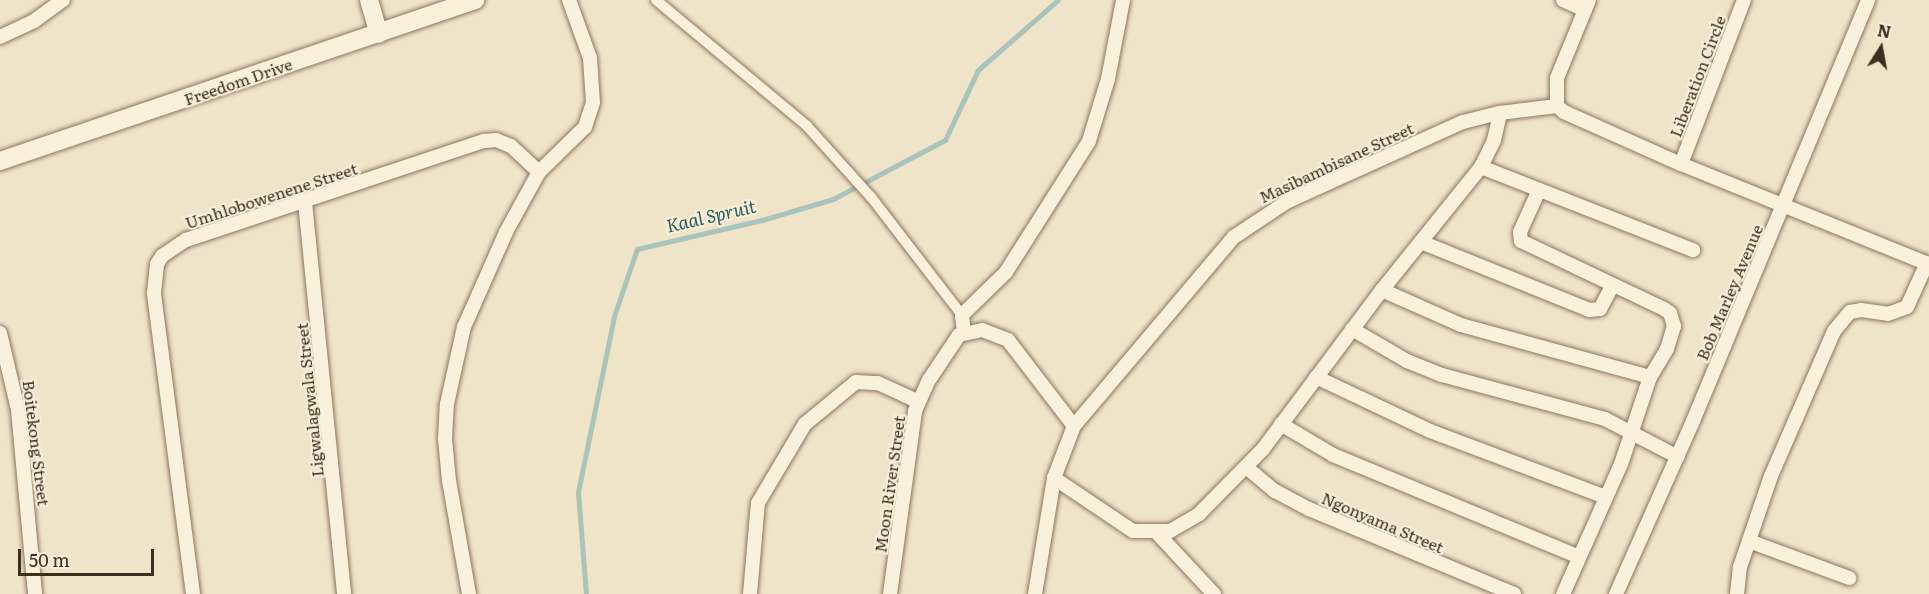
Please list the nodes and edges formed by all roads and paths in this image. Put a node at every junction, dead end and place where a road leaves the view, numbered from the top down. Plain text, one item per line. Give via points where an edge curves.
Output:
1 (63, 0) edge
2 (369, 0) edge
3 (475, 0) edge
4 (569, 0) edge
5 (656, 0) edge
6 (1123, 0) edge
7 (1563, 0) edge
8 (1743, 0) edge
9 (1868, 0) edge
10 (1587, 5) edge
11 (379, 34) junction
12 (0, 37) edge
13 (1557, 106) junction
14 (1500, 113) junction
15 (0, 161) edge
16 (1682, 164) junction
17 (1481, 167) junction
18 (539, 172) junction
19 (1539, 190) junction
20 (305, 202) junction
21 (1784, 202) junction
22 (1421, 242) junction
23 (1693, 250) dead end
24 (1928, 264) edge
25 (1613, 285) junction
26 (1382, 290) junction
27 (962, 315) junction
28 (1352, 329) junction
29 (964, 332) junction
30 (0, 333) edge
31 (4, 361) edge
32 (1316, 377) junction
33 (1650, 377) junction
34 (919, 402) junction
35 (1281, 424) junction
36 (1074, 426) junction
37 (1630, 432) junction
38 (1677, 457) junction
39 (1246, 467) junction
40 (1054, 478) junction
41 (1606, 497) junction
42 (1158, 534) junction
43 (1749, 541) junction
44 (1579, 558) junction
45 (1849, 578) dead end
46 (35, 594) edge
47 (193, 594) edge
48 (344, 594) edge
49 (469, 594) edge
50 (750, 594) edge
51 (890, 594) edge
52 (1035, 594) edge
53 (1214, 594) edge
54 (1514, 594) edge
55 (1563, 594) edge
56 (1616, 594) edge
57 (1737, 594) edge

1 - 12 street via 34,21
2 - 11 street
3 - 11 street, Freedom Drive
4 - 18 street via 590,58 593,103 585,127
5 - 27 street via 807,126 871,197
6 - 27 street via 1108,79 1089,141 1006,272
7 - 10 street
8 - 16 street, Liberation Circle
9 - 21 street, Bob Marley Avenue
10 - 13 street via 1557,78
11 - 15 street, Freedom Drive
13 - 14 street, Masibambisane Street
13 - 16 street
14 - 17 street via 1494,140
14 - 36 street, Masibambisane Street via 1430,136 1257,219 1207,266
16 - 21 street
17 - 19 street
17 - 22 street
18 - 20 street, Umhlobowenene Street via 511,146 490,140
18 - 49 street via 506,232 469,314 447,404 449,481
19 - 23 street
19 - 25 street via 1520,232 1521,241
20 - 47 street, Umhlobowenene Street via 186,240 157,264 154,293
20 - 48 street, Ligwalagwala Street
21 - 24 street
21 - 38 street, Bob Marley Avenue
22 - 25 street via 1589,310 1600,309
22 - 26 street
24 - 43 street via 1907,307 1888,314 1850,312 1834,331 1771,476
25 - 33 street via 1664,309 1673,319 1667,349
26 - 28 street
26 - 33 street via 1455,323
27 - 29 street
28 - 32 street
28 - 37 street via 1407,361 1442,375 1596,417
29 - 34 street, Moon River Street via 948,348
29 - 36 street via 982,330 1008,340
30 - 31 street, Boitekong Street
31 - 46 street, Boitekong Street via 26,474
32 - 35 street
32 - 41 street via 1430,431
33 - 37 street
34 - 50 street via 883,384 856,382 805,424 758,503
34 - 51 street, Moon River Street
35 - 39 street
35 - 44 street via 1326,452
36 - 40 street, Masibambisane Street
37 - 38 street
37 - 41 street via 1622,464
38 - 56 street, Bob Marley Avenue
39 - 42 street via 1199,514
39 - 54 street, Ngonyama Street via 1285,497 1309,509
40 - 42 street via 1128,529
40 - 52 street, Masibambisane Street
41 - 44 street
42 - 53 street
43 - 45 street
43 - 57 street
44 - 55 street

